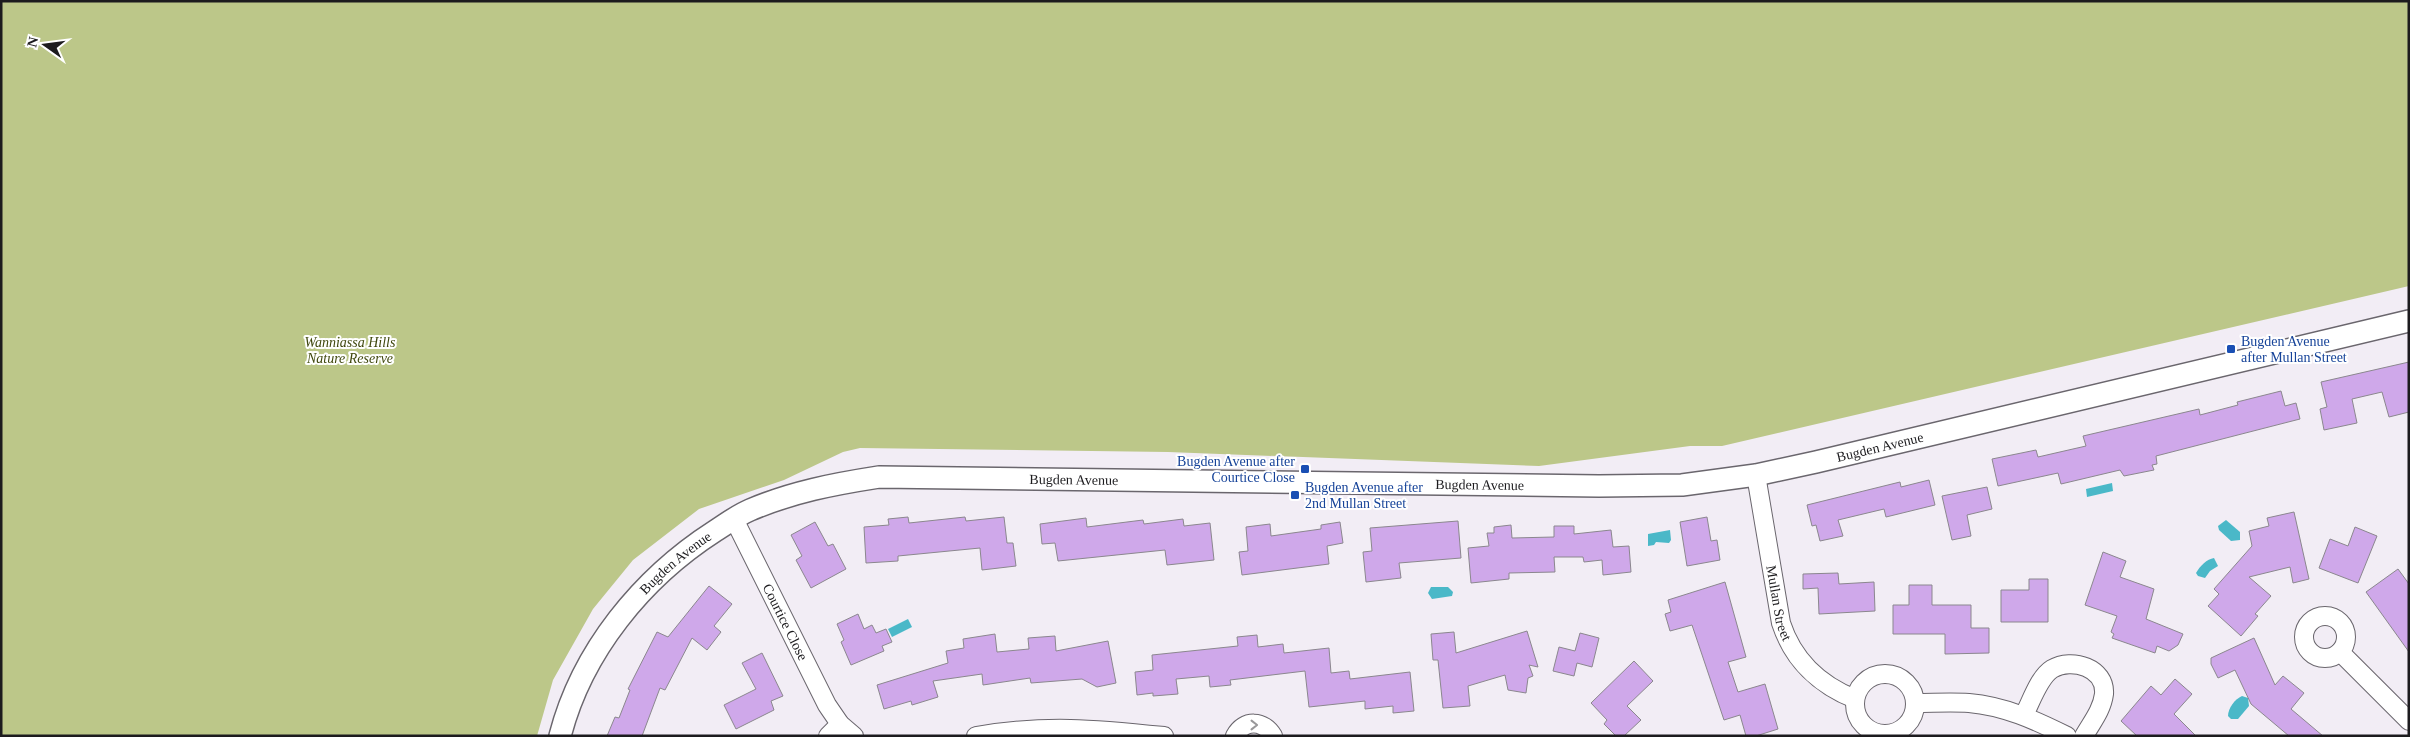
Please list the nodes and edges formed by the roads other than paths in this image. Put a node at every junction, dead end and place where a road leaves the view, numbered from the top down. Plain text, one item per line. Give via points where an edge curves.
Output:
1 (2409, 321) edge
2 (1756, 475) junction
3 (734, 519) junction
4 (2340, 652) dead end
5 (1856, 699) junction
6 (1915, 703) junction
7 (2024, 715) junction
8 (2409, 721) edge
9 (834, 730) edge
10 (560, 736) edge
11 (854, 736) edge
12 (976, 736) edge
13 (1164, 736) edge
14 (1235, 736) edge
15 (1273, 736) edge
16 (2067, 736) edge
17 (2084, 736) edge

1 - 2 street, Bugden Avenue
2 - 3 street, Bugden Avenue via 1682,485 1599,486 879,477 802,491
2 - 5 street, Mullan Street via 1785,635 1801,661 1816,677
3 - 9 street, Courtice Close via 827,705
3 - 10 street, Bugden Avenue via 669,564 625,610 588,667 573,697
4 - 8 street
5 - 6 street via 1860,687 1881,674 1893,675 1904,681 1912,691
5 - 6 street via 1856,712 1861,723 1871,731 1883,734 1895,733 1906,726 1913,716
6 - 7 street via 1970,703
7 - 16 street
7 - 17 street via 2052,669 2067,664 2084,666 2102,681 2104,692 2102,707
9 - 11 street, Courtice Close
12 - 13 street via 1021,728 1066,727
14 -> 15 street via 1245,725 1256,723 1266,727

